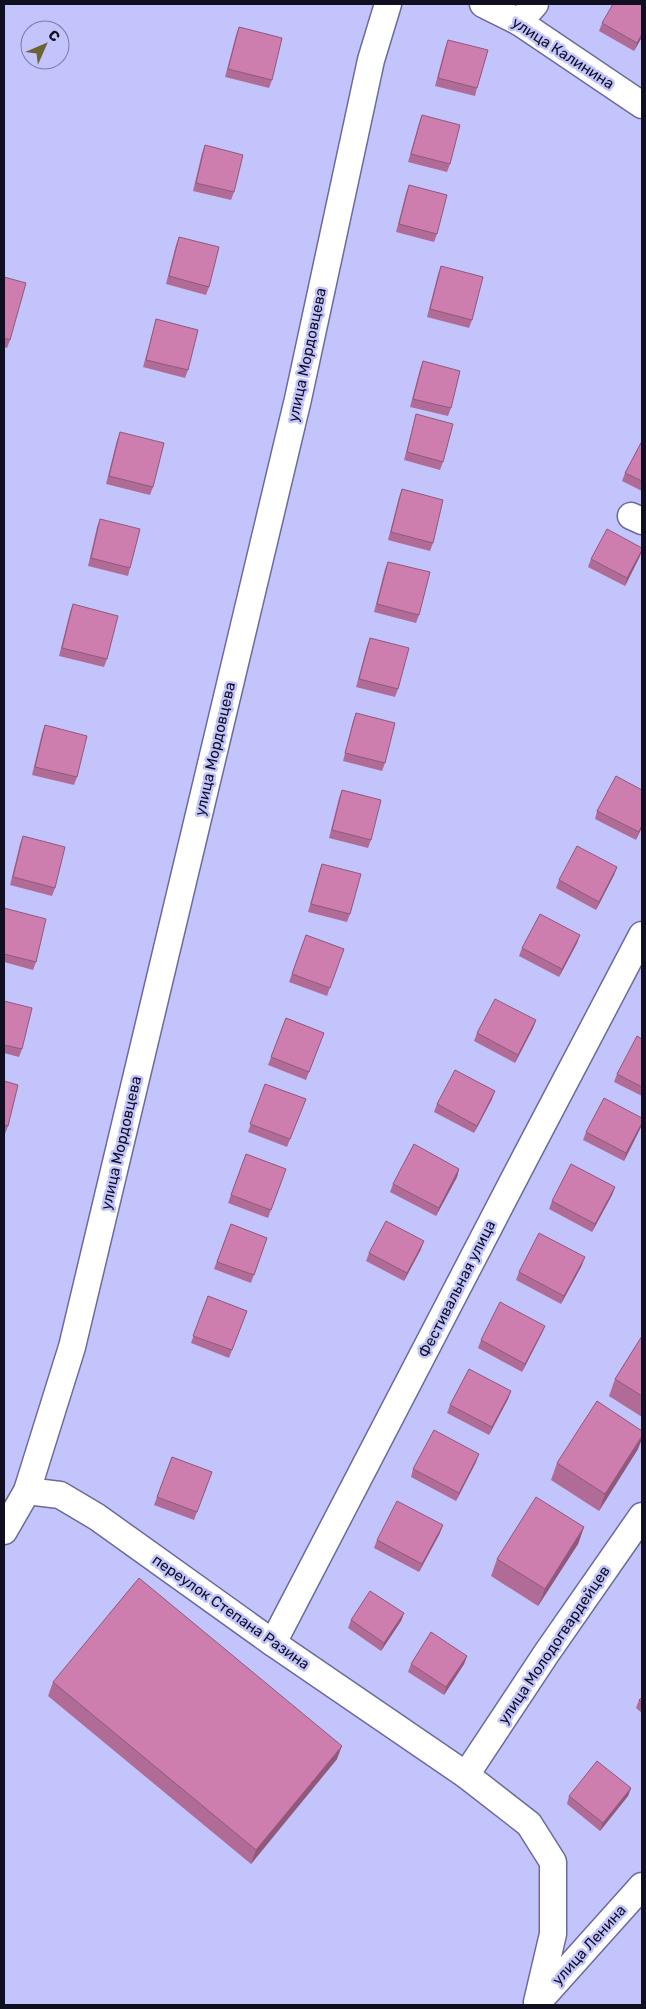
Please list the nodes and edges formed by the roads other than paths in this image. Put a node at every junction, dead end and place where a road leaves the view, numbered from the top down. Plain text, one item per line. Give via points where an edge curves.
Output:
1 (388, 4) edge
2 (483, 4) edge
3 (527, 13) edge
4 (642, 104) edge
5 (642, 935) edge
6 (28, 1491) junction
7 (642, 1516) edge
8 (4, 1531) edge
9 (274, 1643) junction
10 (466, 1775) junction
11 (642, 1886) edge
12 (536, 2004) edge

1 - 6 street, улица Мордовцева via 371,60 298,399 72,1347
2 - 3 street, улица Калинина
3 - 4 street, улица Калинина
5 - 9 street, Фестивальная улица
6 - 8 street
6 - 9 street, переулок Степана Разина via 60,1495 97,1517
7 - 10 street, улица Молодогвардейцев
9 - 10 street, переулок Степана Разина
10 - 12 street, переулок Степана Разина via 529,1824 553,1862 553,1934
11 - 12 street, улица Ленина

